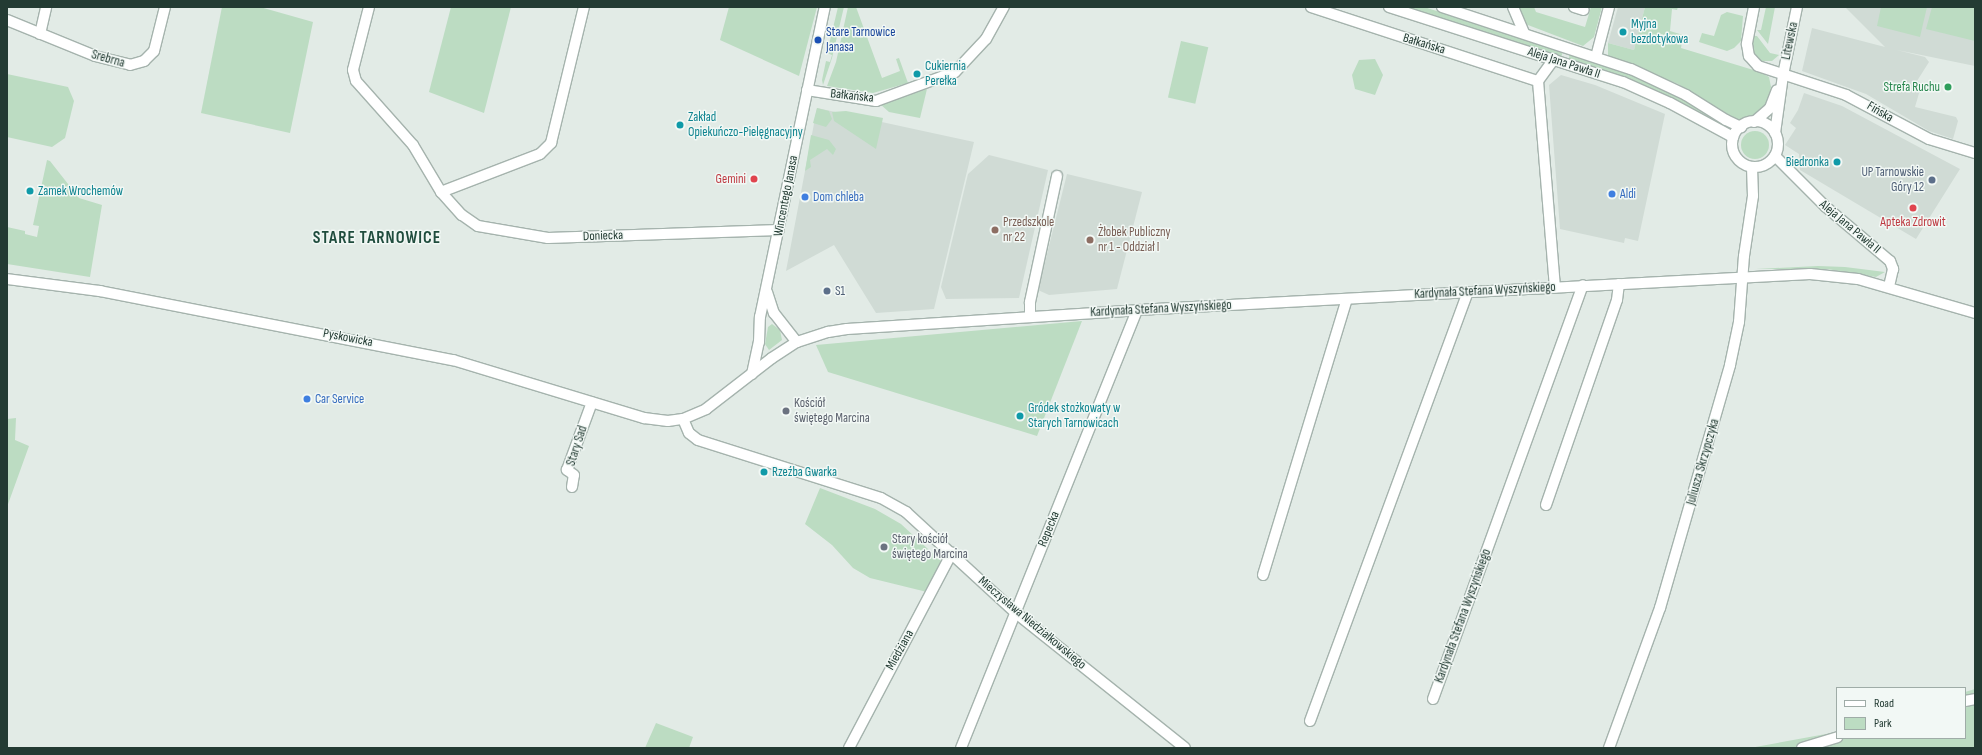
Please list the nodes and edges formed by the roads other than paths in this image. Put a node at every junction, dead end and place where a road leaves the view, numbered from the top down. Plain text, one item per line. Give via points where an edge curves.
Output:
1 (46, 7) edge
2 (165, 7) edge
3 (369, 7) edge
4 (584, 7) edge
5 (826, 7) edge
6 (1004, 7) edge
7 (1311, 7) edge
8 (1388, 7) edge
9 (1442, 7) edge
10 (1513, 7) edge
11 (1609, 7) edge
12 (1754, 7) edge
13 (1797, 7) edge
14 (7, 20) edge
15 (1524, 33) junction
16 (40, 34) junction
17 (1596, 57) junction
18 (1554, 59) junction
19 (1783, 75) junction
20 (1538, 80) junction
21 (807, 90) junction
22 (1754, 122) junction
23 (1741, 127) junction
24 (1775, 133) junction
25 (1733, 137) junction
26 (1975, 153) edge
27 (1775, 156) junction
28 (1752, 167) junction
29 (1057, 176) dead end
30 (441, 192) junction
31 (779, 230) junction
32 (1743, 277) junction
33 (7, 278) edge
34 (1619, 284) junction
35 (1583, 285) junction
36 (1555, 287) junction
37 (1889, 287) junction
38 (767, 290) junction
39 (1468, 292) junction
40 (1347, 299) junction
41 (1137, 310) junction
42 (1975, 313) edge
43 (1030, 317) junction
44 (759, 342) junction
45 (797, 342) junction
46 (772, 358) junction
47 (752, 374) junction
48 (592, 402) junction
49 (683, 420) junction
50 (572, 487) dead end
51 (1546, 505) dead end
52 (952, 553) junction
53 (1263, 575) dead end
54 (1016, 613) junction
55 (1433, 699) dead end
56 (1310, 721) dead end
57 (1836, 737) edge
58 (849, 748) edge
59 (960, 748) edge
60 (1185, 748) edge
61 (1609, 748) edge
62 (1802, 748) edge

1 - 16 street
2 - 16 street, Srebrna via 154,51 138,64 120,64
3 - 30 street, Doniecka via 353,70 356,81 413,145
4 - 30 street via 550,143 540,154
5 - 21 street, Wincentego Janasa
6 - 21 street, Bałkańska via 986,39 955,72 876,100
7 - 20 street, Bałkańska
8 - 18 street, Aleja Jana Pawła II
9 - 15 street, Aleja Jana Pawła II
10 - 15 street
11 - 17 street
12 - 19 street, Fińska via 1746,44 1749,56 1758,66
13 - 19 street, Litewska
14 - 16 street, Srebrna
15 - 17 street, Aleja Jana Pawła II
17 - 23 street, Aleja Jana Pawła II via 1658,80
18 - 20 street
18 - 25 street, Aleja Jana Pawła II via 1648,93
19 - 22 street, Litewska via 1770,108
19 - 24 street, Litewska
19 - 26 street, Fińska via 1846,95 1929,139
20 - 36 street
21 - 31 street, Wincentego Janasa
22 - 23 street
22 - 24 street via 1763,123
23 - 25 street
24 - 27 street via 1778,148
25 - 28 street via 1735,155 1739,161
27 - 28 street via 1761,166
27 - 37 street, Aleja Jana Pawła II via 1826,207 1890,261 1893,269
28 - 32 street, Juliusza Skrzypczyka via 1753,196
29 - 43 street via 1030,302
30 - 31 street, Doniecka via 462,215 478,226 548,238
31 - 38 street, Wincentego Janasa
32 - 34 street, Kardynała Stefana Wyszyńskiego
32 - 37 street, Kardynała Stefana Wyszyńskiego via 1810,274 1839,276
32 - 61 street, Juliusza Skrzypczyka via 1735,344 1722,397 1660,608
33 - 48 street, Pyskowicka via 100,291 453,360
34 - 35 street, Kardynała Stefana Wyszyńskiego
34 - 51 street via 1617,300
35 - 36 street, Kardynała Stefana Wyszyńskiego
35 - 55 street, Kardynała Stefana Wyszyńskiego
36 - 39 street, Kardynała Stefana Wyszyńskiego
37 - 42 street, Kardynała Stefana Wyszyńskiego
38 - 44 street, Wincentego Janasa via 760,317
38 - 45 street, Wincentego Janasa via 770,307
39 - 40 street, Kardynała Stefana Wyszyńskiego
39 - 56 street
40 - 41 street, Kardynała Stefana Wyszyńskiego
40 - 53 street
41 - 43 street, Kardynała Stefana Wyszyńskiego
41 - 54 street, Repecka
43 - 45 street, Kardynała Stefana Wyszyńskiego via 847,329
44 - 46 street via 765,354
44 - 47 street, Wincentego Janasa
45 - 46 street, Kardynała Stefana Wyszyńskiego
46 - 47 street, Kardynała Stefana Wyszyńskiego
47 - 49 street, Kardynała Stefana Wyszyńskiego via 706,409
48 - 49 street, Pyskowicka via 654,420
48 - 50 street, Stary Sad via 567,470 574,475
49 - 52 street, Mieczysława Niedziałkowskiego via 689,433 698,440 881,498 906,512
52 - 54 street, Mieczysława Niedziałkowskiego
52 - 58 street, Miedziana
54 - 59 street, Repecka
54 - 60 street, Mieczysława Niedziałkowskiego
57 - 62 street

